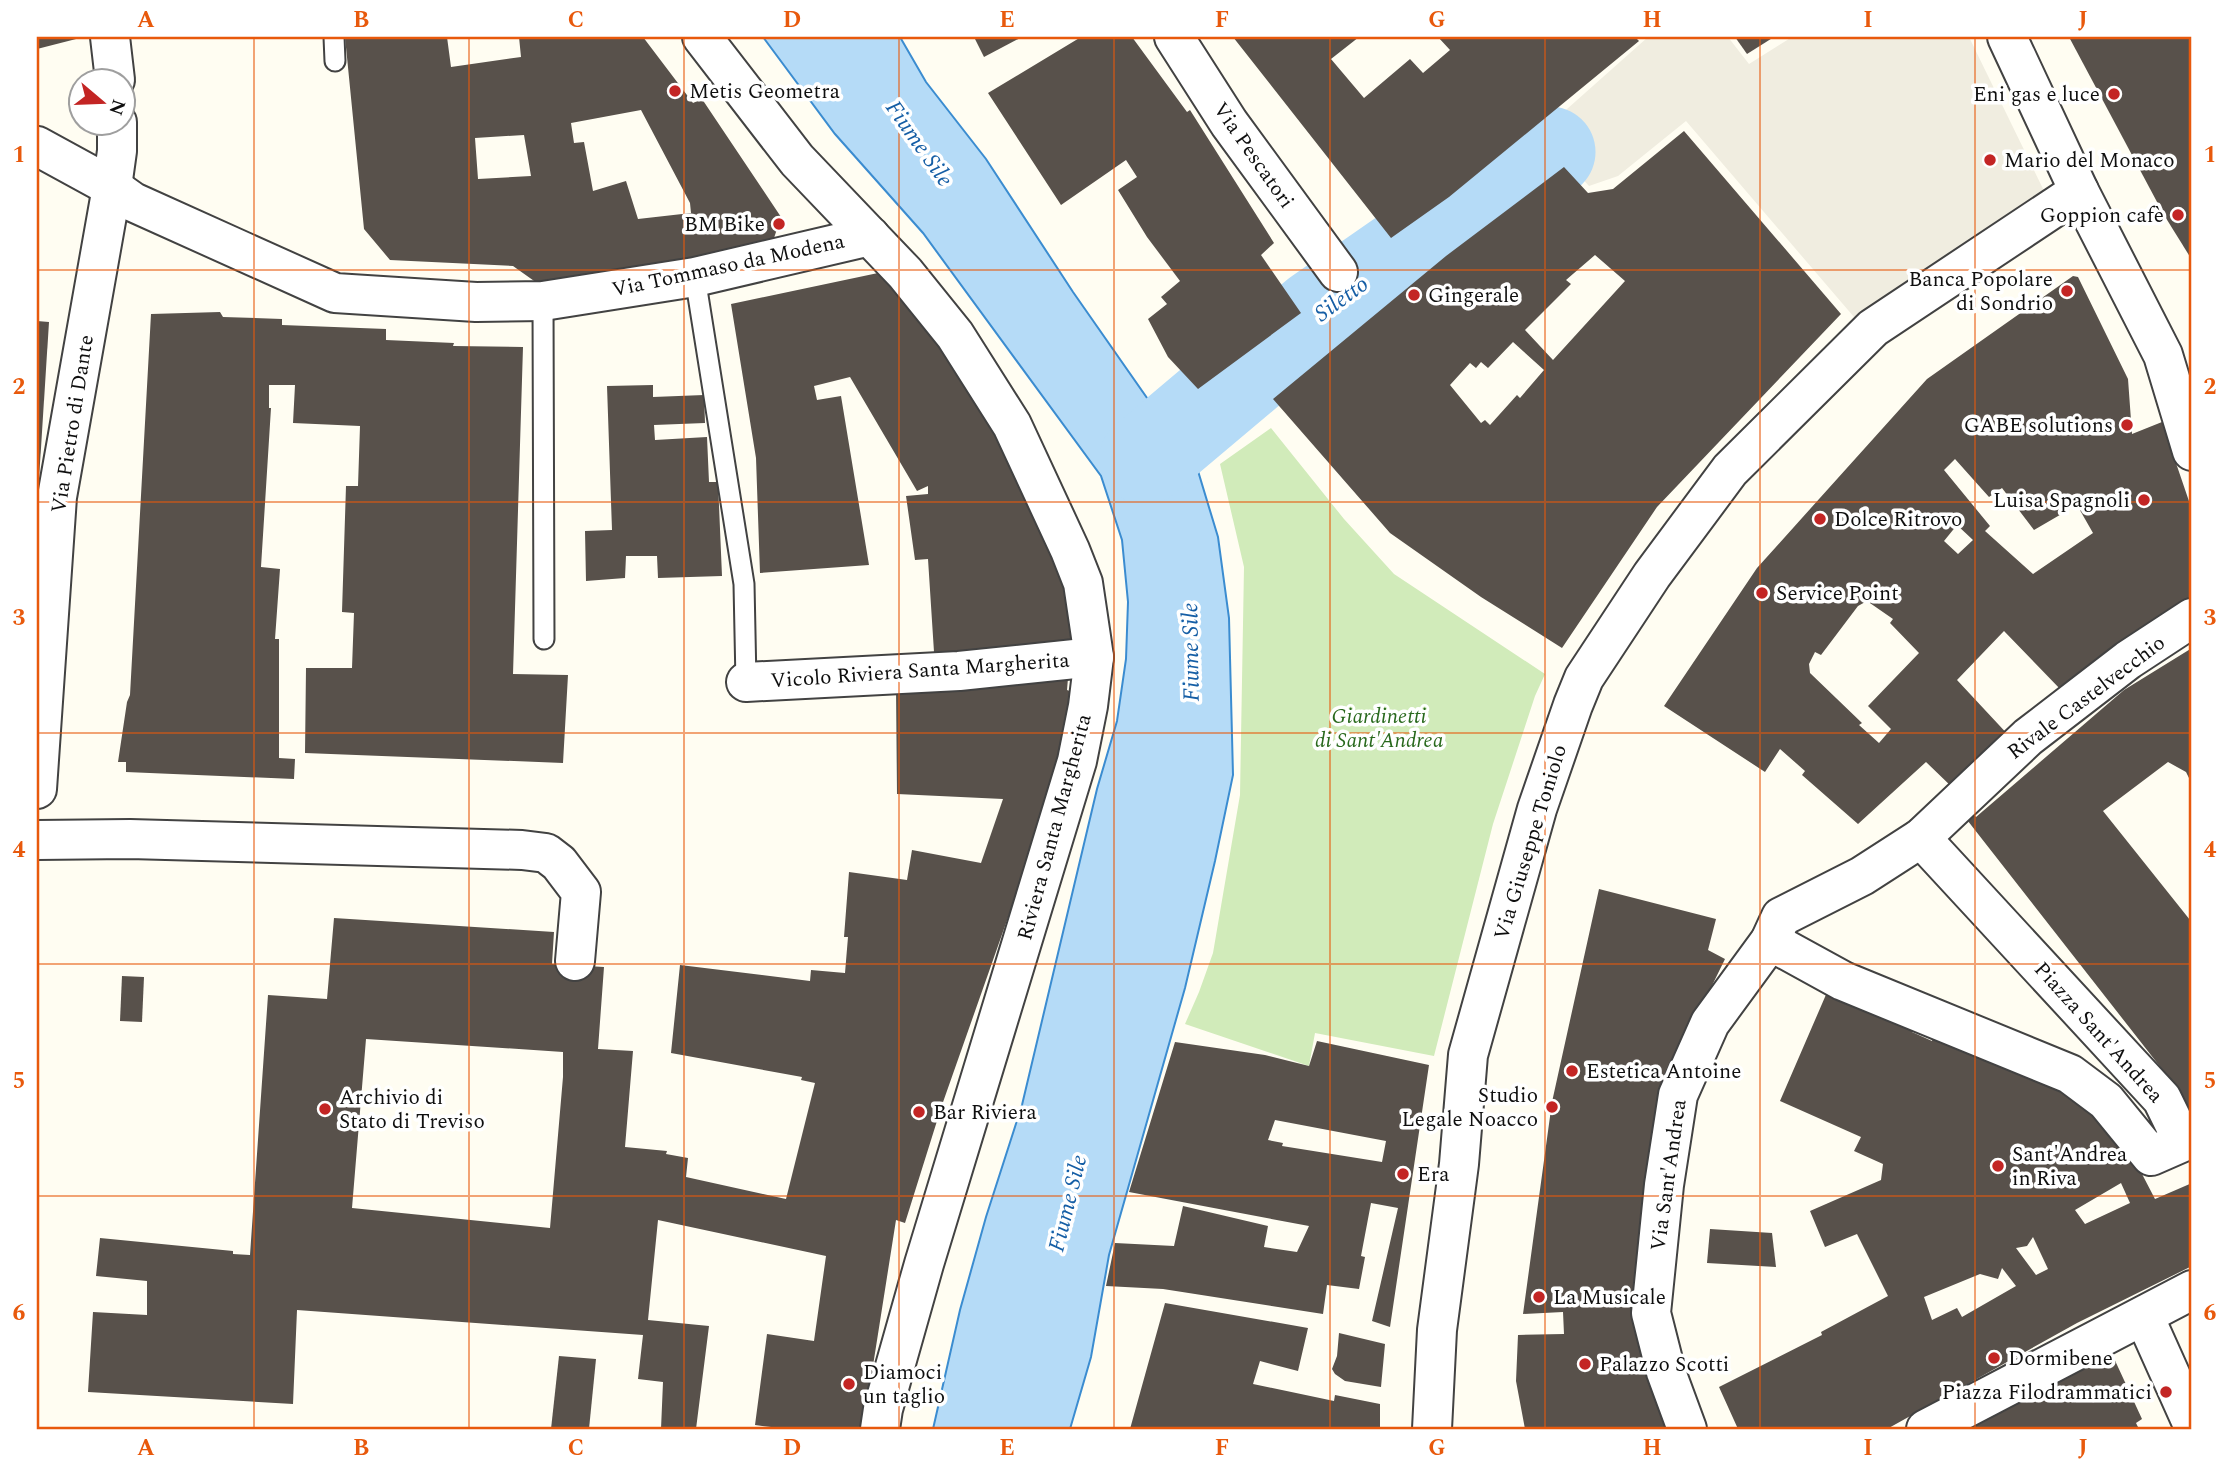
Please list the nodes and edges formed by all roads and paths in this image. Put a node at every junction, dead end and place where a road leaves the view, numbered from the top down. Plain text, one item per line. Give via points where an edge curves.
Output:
1 (110, 37) edge
2 (334, 37) edge
3 (702, 37) edge
4 (1174, 37) edge
5 (2007, 37) edge
6 (335, 61) dead end
7 (113, 66) edge
8 (117, 136) edge
9 (37, 146) edge
10 (112, 187) junction
11 (2079, 191) junction
12 (870, 236) junction
13 (1338, 272) dead end
14 (695, 277) junction
15 (543, 300) junction
16 (2177, 364) edge
17 (2192, 451) edge
18 (2192, 618) edge
19 (544, 639) dead end
20 (1094, 657) junction
21 (746, 682) joint
22 (37, 789) edge
23 (1921, 838) junction
24 (37, 840) edge
25 (1770, 941) junction
26 (575, 961) dead end
27 (2192, 1290) edge
28 (2144, 1316) junction
29 (2192, 1423) edge
30 (880, 1429) edge
31 (1432, 1429) edge
32 (1687, 1429) edge
33 (1926, 1429) edge

1 - 7 street
2 - 6 lane
3 - 12 street, Riviera Santa Margherita via 797,160
4 - 13 street, Via Pescatori via 1229,123
5 - 11 street
8 - 10 street, Via Pietro di Dante
9 - 10 street
10 - 15 street, Via Tommaso da Modena via 133,202 335,293 476,302
10 - 22 street, Via Pietro di Dante via 57,497
11 - 16 street
11 - 31 street, Via Giuseppe Toniolo via 1873,328 1851,348 1730,470 1652,575 1584,678 1536,809 1468,1055 1437,1330
12 - 14 street, Via Tommaso da Modena
12 - 20 street, Riviera Santa Margherita via 955,335 1012,425 1083,583
14 - 15 street, Via Tommaso da Modena
14 - 21 lane via 744,584
15 - 19 lane
16 - 17 street
18 - 23 street, Rivale Castelvecchio via 2128,660 2028,737
20 - 21 street, Vicolo Riviera Santa Margherita via 959,671
20 - 30 street, Riviera Santa Margherita via 1077,761 924,1264
23 - 25 street via 1862,876 1781,917
23 - 25 street, Piazza Sant'Andrea via 2162,1099 2183,1142 2151,1156 2106,1101 2070,1074 1843,981
24 - 26 street via 158,839 546,853 581,892
25 - 32 street, Via Sant'Andrea via 1710,1024 1678,1095 1651,1313
27 - 28 street
28 - 29 street
28 - 33 street

